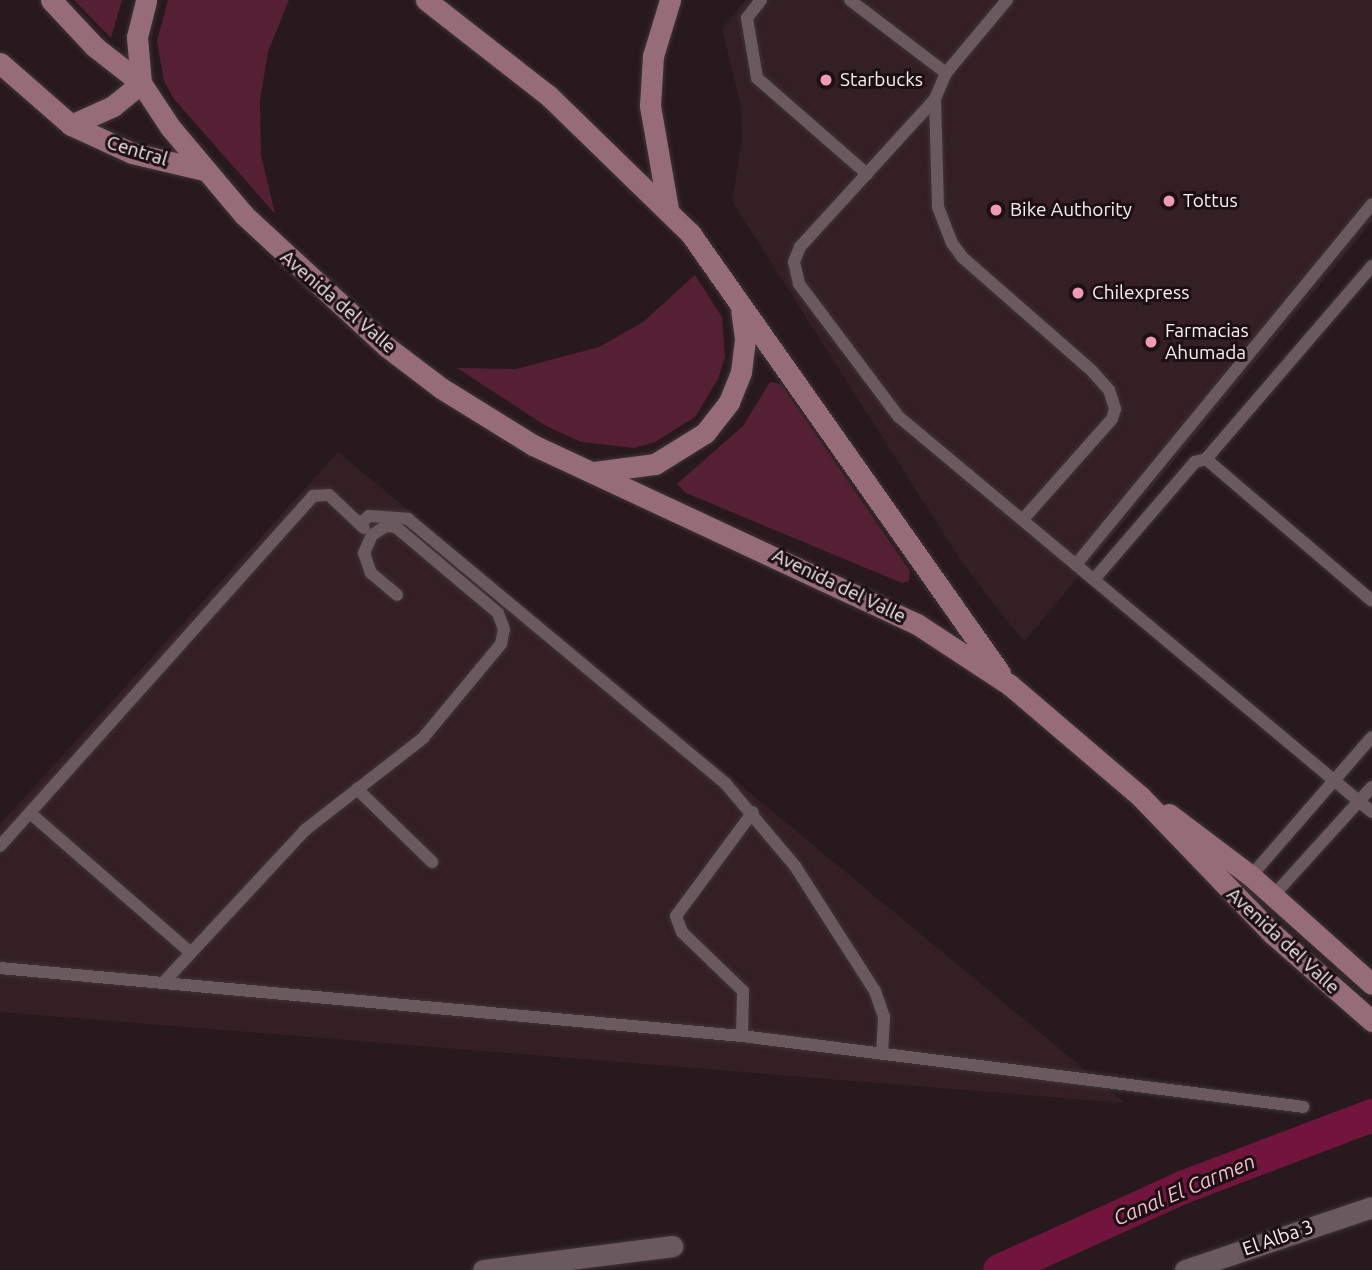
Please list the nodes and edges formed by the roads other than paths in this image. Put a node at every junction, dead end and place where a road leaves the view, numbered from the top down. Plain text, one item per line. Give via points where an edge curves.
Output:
1 (51, 0) edge
2 (146, 0) edge
3 (426, 0) edge
4 (670, 0) edge
5 (761, 0) edge
6 (850, 0) edge
7 (1000, 1) edge
8 (0, 63) edge
9 (946, 73) junction
10 (141, 83) junction
11 (935, 99) junction
12 (71, 125) junction
13 (204, 170) junction
14 (867, 174) junction
15 (1372, 204) edge
16 (668, 209) junction
17 (1372, 266) edge
18 (739, 304) junction
19 (1206, 459) junction
20 (581, 470) junction
21 (1024, 518) junction
22 (360, 524) junction
23 (372, 535) junction
24 (1078, 562) junction
25 (1096, 577) junction
26 (397, 595) dead end
27 (1372, 601) edge
28 (1010, 685) junction
29 (1372, 737) edge
30 (1336, 778) junction
31 (1372, 786) edge
32 (358, 789) junction
33 (1140, 796) junction
34 (1359, 800) junction
35 (753, 812) junction
36 (1372, 812) edge
37 (30, 813) junction
38 (0, 846) edge
39 (432, 862) dead end
40 (1251, 876) junction
41 (1273, 896) junction
42 (191, 953) junction
43 (0, 968) edge
44 (163, 983) junction
45 (1372, 984) edge
46 (1372, 1021) edge
47 (742, 1036) junction
48 (882, 1053) junction
49 (1304, 1107) dead end
50 (1372, 1207) edge
51 (672, 1247) dead end
52 (483, 1270) edge
53 (1185, 1270) edge

1 - 10 street, Avenida del Valle via 95,47
2 - 10 street, Avenida del Valle via 135,60
3 - 16 street, Avenida del Valle via 549,96
4 - 16 street via 653,56 650,106
5 - 14 lane via 747,18 757,78
6 - 9 lane
7 - 9 lane
8 - 12 street, Central
9 - 11 lane
10 - 12 street, Central via 113,106
10 - 13 street, Avenida del Valle
11 - 14 lane
11 - 21 lane via 938,207 952,243 962,257 1091,370 1109,390 1115,409 1112,419
12 - 13 street, Central via 132,153
13 - 20 street, Avenida del Valle via 286,258 387,347 486,417
14 - 21 lane via 800,247 794,262 800,284 899,417
15 - 24 lane
16 - 18 street, Avenida del Valle via 710,258
17 - 19 lane
18 - 20 street, Avenida del Valle via 745,338 741,372 729,402 705,433 655,464 618,472
18 - 28 street, Avenida del Valle via 930,580
19 - 25 lane via 1195,462
19 - 27 lane
20 - 28 street, Avenida del Valle via 917,624
21 - 24 lane
22 - 23 lane
22 - 35 lane via 369,516 408,519 725,783
22 - 37 lane via 328,495 314,495
23 - 26 lane via 365,546 368,567
23 - 32 lane via 386,526 396,527 498,613 503,637 423,738
24 - 25 lane
25 - 30 lane
28 - 33 street, Avenida del Valle
29 - 30 lane
30 - 34 lane
30 - 40 lane
31 - 34 lane
32 - 39 lane
32 - 42 lane via 305,830
33 - 40 street, Avenida del Valle via 1187,825
33 - 46 street, Avenida del Valle via 1273,934
34 - 36 lane
34 - 41 lane
35 - 47 lane via 677,916 682,932 743,991
35 - 48 lane via 795,866 875,991 884,1017
37 - 38 lane
37 - 42 lane
40 - 41 street, Avenida del Valle
41 - 45 street, Avenida del Valle
42 - 44 lane
43 - 44 lane
44 - 47 lane
47 - 48 lane
48 - 49 lane
50 - 53 street, El Alba 3
51 - 52 street

